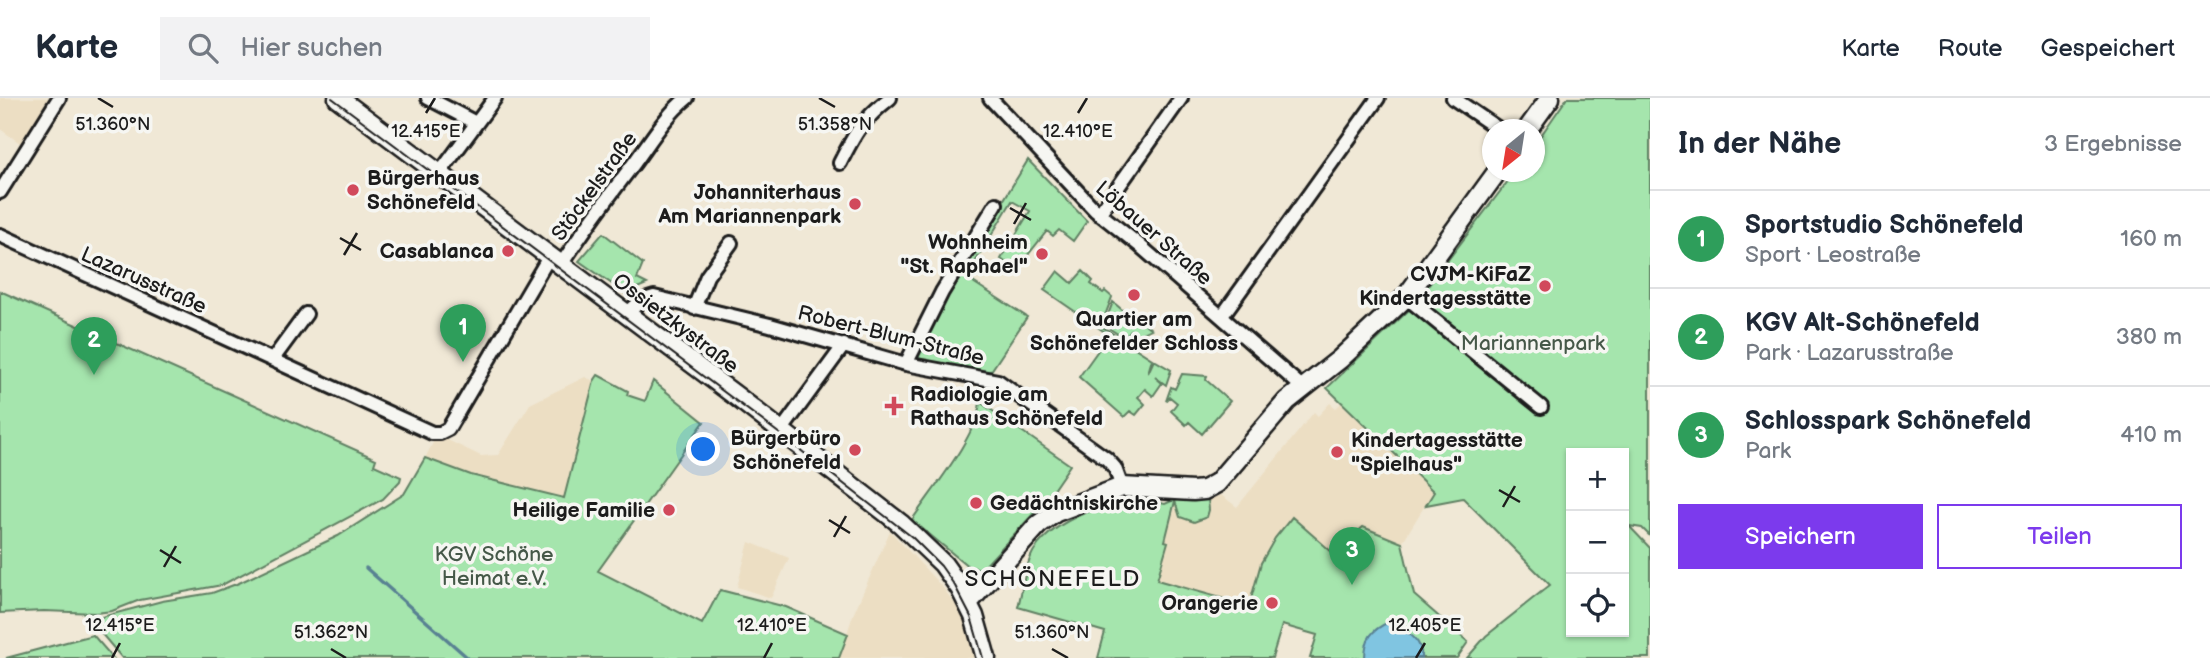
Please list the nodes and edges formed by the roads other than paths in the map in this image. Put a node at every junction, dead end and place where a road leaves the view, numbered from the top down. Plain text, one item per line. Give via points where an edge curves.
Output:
1 (59, 98) edge
2 (338, 98) edge
3 (428, 98) edge
4 (495, 98) edge
5 (687, 98) edge
6 (890, 98) edge
7 (990, 98) edge
8 (1181, 98) edge
9 (1378, 98) edge
10 (1453, 98) edge
11 (1549, 98) edge
12 (672, 103) edge
13 (1484, 119) edge
14 (1535, 119) edge
15 (476, 124) junction
16 (840, 163) dead end
17 (439, 174) junction
18 (1490, 182) edge
19 (0, 191) edge
20 (996, 204) dead end
21 (1099, 214) junction
22 (0, 235) edge
23 (731, 243) dead end
24 (555, 261) junction
25 (1406, 297) junction
26 (694, 307) junction
27 (306, 314) dead end
28 (626, 314) junction
29 (1222, 316) junction
30 (844, 345) junction
31 (273, 359) junction
32 (906, 364) junction
33 (1302, 387) junction
34 (1541, 407) dead end
35 (781, 430) junction
36 (432, 433) joint
37 (1122, 487) junction
38 (968, 603) junction
39 (986, 658) edge

1 - 19 street
2 - 17 main road, Ossietzkystraße
3 - 15 street
4 - 15 street
5 - 12 street, Stöckelstraße
6 - 16 street via 858,127
7 - 21 street, Löbauer Straße
8 - 21 street
9 - 29 street
10 - 13 street
11 - 14 main road
12 - 24 street, Stöckelstraße via 590,222
15 - 17 street
17 - 24 main road, Ossietzkystraße
18 - 25 main road
20 - 32 street via 942,292
21 - 29 street, Löbauer Straße
22 - 31 street, Lazarusstraße
23 - 26 street via 707,276
24 - 28 main road, Ossietzkystraße
24 - 36 street, Stöckelstraße via 448,429
25 - 33 main road via 1340,359
25 - 34 street
26 - 28 street, Robert-Blum-Straße via 654,297
26 - 30 street, Robert-Blum-Straße
27 - 31 street
28 - 35 main road, Ossietzkystraße
29 - 33 street, Löbauer Straße
30 - 32 street, Robert-Blum-Straße
30 - 35 street
31 - 36 street, Lazarusstraße
32 - 37 street, Robert-Blum-Straße via 998,381 1107,459
33 - 37 main road via 1215,485 1193,491
35 - 38 main road, Ossietzkystraße via 914,535 943,564
37 - 38 main road via 1056,512 1038,525
38 - 39 main road, Ossietzkystraße

